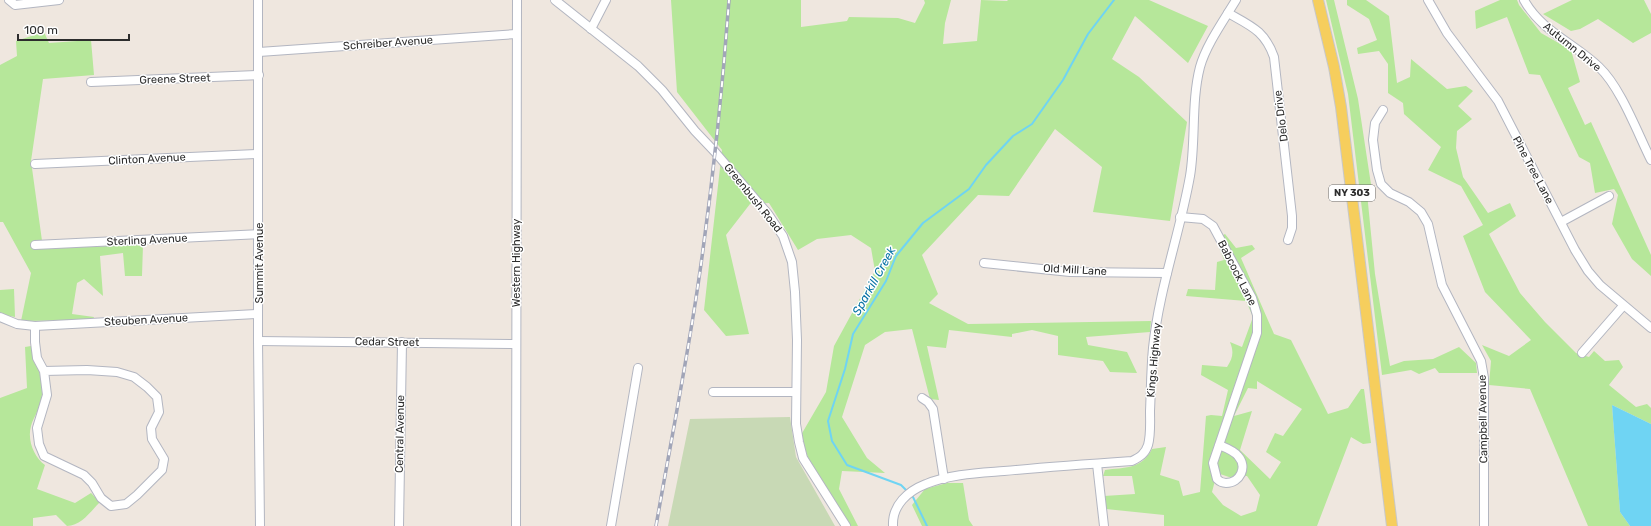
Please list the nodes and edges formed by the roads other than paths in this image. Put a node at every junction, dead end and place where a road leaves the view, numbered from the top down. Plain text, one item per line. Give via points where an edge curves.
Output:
1 (9, 0) edge
2 (60, 0) edge
3 (258, 0) edge
4 (517, 0) edge
5 (555, 0) edge
6 (606, 0) edge
7 (1236, 0) edge
8 (1318, 0) edge
9 (1428, 0) edge
10 (1524, 0) edge
11 (1228, 13) junction
12 (591, 29) junction
13 (516, 34) junction
14 (259, 52) junction
15 (259, 75) junction
16 (91, 82) dead end
17 (1383, 110) dead end
18 (258, 154) junction
19 (1651, 160) edge
20 (35, 164) dead end
21 (1609, 196) dead end
22 (1180, 217) junction
23 (1561, 222) junction
24 (259, 234) junction
25 (1288, 240) dead end
26 (35, 245) dead end
27 (984, 263) dead end
28 (1167, 273) junction
29 (1623, 306) junction
30 (258, 314) junction
31 (0, 317) edge
32 (1650, 325) edge
33 (35, 326) junction
34 (258, 341) junction
35 (402, 342) junction
36 (516, 344) junction
37 (1582, 353) dead end
38 (638, 368) dead end
39 (44, 371) junction
40 (713, 392) dead end
41 (796, 392) junction
42 (922, 398) dead end
43 (1219, 445) junction
44 (1097, 464) junction
45 (944, 479) junction
46 (260, 526) edge
47 (399, 526) edge
48 (516, 526) edge
49 (610, 526) edge
50 (846, 526) edge
51 (893, 526) edge
52 (1104, 526) edge
53 (1392, 526) edge
54 (1484, 526) edge

1 - 2 street via 15,5 23,5
3 - 14 street, Summit Avenue
4 - 13 street, Western Highway
5 - 12 street, Greenbush Road
6 - 12 street
7 - 11 street, Kings Highway
8 - 53 main road, NY 303 via 1341,107
9 - 23 street, Pine Tree Lane via 1447,32 1498,101
10 - 19 street, Autumn Drive via 1544,26 1582,52 1613,84
11 - 22 street, Kings Highway via 1200,66 1196,84 1192,160
11 - 25 street, Delo Drive via 1263,35 1274,58 1292,216
12 - 41 street, Greenbush Road via 638,66 662,90 695,132 768,214 783,236 792,262 795,292
13 - 14 street, Schreiber Avenue
13 - 36 street, Western Highway
14 - 15 street, Summit Avenue
15 - 16 street, Greene Street
15 - 18 street, Summit Avenue
17 - 54 street, Campbell Avenue via 1375,123 1373,140 1381,184 1390,193 1409,202 1421,212 1428,224 1442,285 1481,361 1484,378
18 - 20 street, Clinton Avenue
18 - 24 street, Summit Avenue
21 - 23 street
22 - 28 street, Kings Highway
22 - 43 street, Babcock Lane via 1203,219 1213,226 1252,298 1257,315 1257,333
23 - 29 street, Pine Tree Lane via 1588,271
24 - 26 street, Sterling Avenue
24 - 30 street, Summit Avenue
27 - 28 street, Old Mill Lane via 1070,272
28 - 44 street, Kings Highway via 1153,347 1148,445 1142,456 1132,461
29 - 32 street, Pine Tree Lane
29 - 37 street
30 - 33 street, Steuben Avenue
30 - 34 street, Summit Avenue
31 - 33 street, Steuben Avenue via 17,324
33 - 39 street via 37,358
34 - 35 street, Cedar Street
34 - 46 street, Summit Avenue
35 - 36 street, Cedar Street
35 - 47 street, Central Avenue
36 - 48 street, Western Highway
38 - 49 street
39 - 39 street via 47,395 37,428 44,456 84,475 101,498 111,506 126,504 162,470 164,459 152,439 150,428 159,412 157,397 134,378 117,372
40 - 41 street
41 - 50 street, Greenbush Road via 796,424 803,458
42 - 45 street via 933,409
43 - 43 street, Babcock Lane via 1213,463 1217,479 1225,483 1233,481 1243,470 1239,456
44 - 45 street, Kings Highway via 980,473
44 - 52 street
45 - 51 street, Kings Highway via 926,483 909,492 895,510

